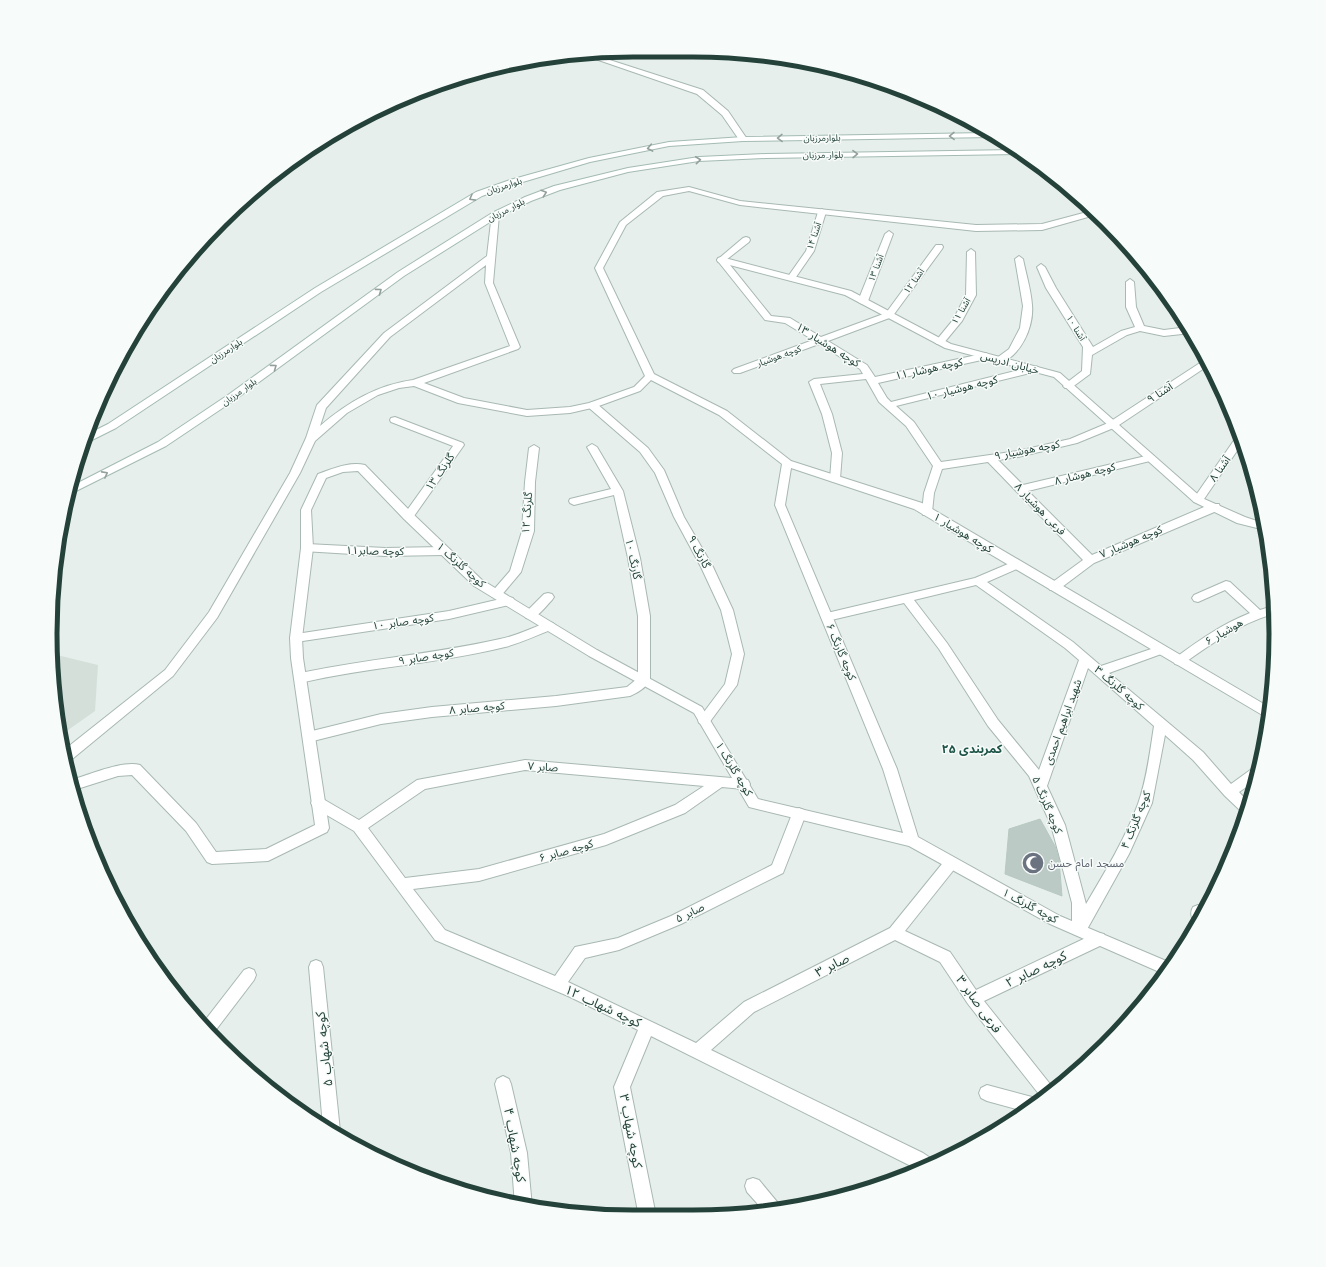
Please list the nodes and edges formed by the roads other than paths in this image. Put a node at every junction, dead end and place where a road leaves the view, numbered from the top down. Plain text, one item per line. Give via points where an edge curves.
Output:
1 (596, 58) edge
2 (983, 135) edge
3 (743, 139) junction
4 (1010, 152) edge
5 (822, 212) junction
6 (1088, 214) edge
7 (495, 215) junction
8 (889, 234) dead end
9 (746, 240) dead end
10 (939, 247) dead end
11 (971, 252) dead end
12 (492, 256) junction
13 (1019, 259) dead end
14 (721, 260) junction
15 (1041, 267) dead end
16 (791, 278) junction
17 (1130, 282) dead end
18 (863, 301) junction
19 (889, 315) junction
20 (1140, 328) junction
21 (1183, 331) edge
22 (821, 340) junction
23 (940, 342) junction
24 (1088, 354) junction
25 (986, 356) junction
26 (999, 360) junction
27 (1203, 365) edge
28 (1035, 370) junction
29 (737, 371) dead end
30 (650, 376) junction
31 (870, 378) junction
32 (415, 383) junction
33 (1068, 386) junction
34 (592, 405) junction
35 (889, 405) junction
36 (395, 420) dead end
37 (1112, 425) junction
38 (93, 436) edge
39 (311, 439) junction
40 (1237, 444) edge
41 (592, 446) dead end
42 (534, 448) dead end
43 (990, 458) junction
44 (1150, 458) junction
45 (787, 463) junction
46 (938, 466) junction
47 (835, 479) junction
48 (76, 488) edge
49 (1021, 489) junction
50 (618, 491) junction
51 (1198, 500) junction
52 (574, 501) dead end
53 (1214, 507) junction
54 (927, 512) junction
55 (408, 516) junction
56 (1259, 525) edge
57 (307, 548) junction
58 (444, 551) junction
59 (1090, 560) junction
60 (1015, 565) junction
61 (978, 581) junction
62 (1054, 587) junction
63 (496, 594) junction
64 (548, 597) dead end
65 (1198, 598) dead end
66 (907, 599) junction
67 (509, 601) junction
68 (1268, 611) edge
69 (1258, 614) junction
70 (530, 615) junction
71 (827, 617) junction
72 (549, 626) junction
73 (296, 638) junction
74 (1160, 650) junction
75 (1085, 658) junction
76 (1179, 661) junction
77 (1100, 671) junction
78 (300, 678) junction
79 (644, 680) junction
80 (1264, 711) edge
81 (704, 720) junction
82 (1161, 724) junction
83 (309, 737) junction
84 (70, 753) edge
85 (1250, 777) edge
86 (720, 782) junction
87 (77, 784) edge
88 (743, 784) junction
89 (1040, 786) junction
90 (1230, 792) junction
91 (318, 803) junction
92 (1242, 805) edge
93 (799, 814) junction
94 (359, 827) junction
95 (912, 841) junction
96 (951, 862) junction
97 (401, 884) junction
98 (1079, 930) junction
99 (895, 933) junction
100 (1099, 939) junction
101 (316, 967) dead end
102 (1163, 967) edge
103 (249, 975) dead end
104 (558, 985) junction
105 (973, 999) junction
106 (211, 1026) edge
107 (647, 1026) junction
108 (698, 1051) junction
109 (503, 1084) dead end
110 (1045, 1089) edge
111 (987, 1093) dead end
112 (1026, 1103) edge
113 (331, 1124) edge
114 (922, 1162) edge
115 (753, 1186) dead end
116 (523, 1199) edge
117 (770, 1205) edge
118 (646, 1210) edge

1 - 3 street via 700,92 725,113
2 -> 3 street, بلوارمرزبان
3 -> 38 street, بلوارمرزبان via 669,144 589,160 479,194 318,290 112,426
7 -> 4 street, بلوار مرزبان via 558,188 628,170 699,159
5 - 6 street via 976,228 1042,227
5 - 16 street, آشنا ۱۴ via 810,251
5 - 30 street via 740,203 689,189 660,194 623,224 599,268
7 - 12 street
48 -> 7 street, بلوار مرزبان via 162,444 232,397 402,274
8 - 18 street, آشنا ۱۳
9 - 14 street
10 - 19 street, آشنا ۱۲
11 - 23 street, آشنا ۱۱ via 971,295 957,321
12 - 32 street via 489,283 515,347
12 - 39 street via 387,335 321,407
13 - 26 street via 1028,306 1025,328 1013,351
14 - 16 street, خیابان ادریس
14 - 22 street, کوچه هوشیار ۱۳ via 768,318 787,320
15 - 24 street, آشنا ۱۰ via 1050,288 1088,347
16 - 18 street, خیابان ادریس via 848,293
17 - 20 street via 1131,307
18 - 19 street, خیابان ادریس
19 - 22 street, کوچه هوشیار
19 - 23 street, خیابان ادریس
20 - 21 street via 1164,333
20 - 24 street
22 - 29 street, کوچه هوشیار
22 - 31 street, کوچه هوشیار ۱۳ via 864,367
23 - 25 street, خیابان ادریس
24 - 33 street, آشنا ۱۰ via 1087,372
25 - 26 street, خیابان ادریس
25 - 31 street, کوچه هوشار ۱۱
26 - 28 street, خیابان ادریس
27 - 37 street, آشنا ۹
28 - 33 street, خیابان ادریس via 1057,375
28 - 35 street, کوچه هوشیار ۱۰
30 - 34 street via 636,389
30 - 45 street, کوچه هوشیار ۱ via 723,413
31 - 35 street, کوچه هوشیار ۱۳ via 883,400
31 - 47 street, کوچه هوشار ۱۱ via 814,382 827,414 838,453
32 - 34 street via 462,400 527,413 570,410
32 - 39 street via 398,385 374,394 343,411
33 - 37 street, خیابان ادریس
34 - 81 street, گارنگ ۹ via 644,450 660,472 679,517 727,610 738,654 731,684
35 - 46 street, کوچه هوشیار ۱۳ via 910,424
36 - 55 street, گلرنگ ۱۳ via 459,445
37 - 43 street, کوچه هوشیار ۹ via 1073,441
37 - 44 street, خیابان ادریس
39 - 84 street via 295,473 213,616 169,673
40 - 51 street, آشنا ۸
41 - 50 street, گارنگ ۱۰
42 - 63 street, گلرنگ ۱۲ via 528,530 515,572
43 - 46 street, کوچه هوشیار ۹
43 - 49 street, فرعی هوشیار ۸
44 - 49 street, کوچه هوشار ۸
44 - 51 street, خیابان ادریس
45 - 47 street, کوچه هوشیار ۱
45 - 71 street, کوچه گارنگ ۶ via 780,505
46 - 54 street via 929,494
47 - 54 street, کوچه هوشیار ۱ via 918,506
49 - 59 street, فرعی هوشیار ۸
50 - 52 street
50 - 79 street, گارنگ ۱۰ via 634,558 644,616
51 - 53 street, خیابان ادریس
53 - 56 street, خیابان ادریس via 1240,520
53 - 59 street, کوچه هوشیار ۷
54 - 60 street, کوچه هوشیار ۱
55 - 57 street, کوچه گلرنگ ۱ via 361,467 342,469 322,476 306,510
55 - 58 street, کوچه گلرنگ ۱
57 - 58 street, کوچه صابر۱۱ via 385,552
57 - 73 street
58 - 63 street, کوچه گلرنگ ۱ via 478,583
59 - 62 street, کوچه هوشیار ۷
60 - 61 street
60 - 62 street, کوچه هوشیار ۱
61 - 66 street
61 - 75 street, کوچه گلرنگ ۳
62 - 74 street, کوچه هوشیار ۱
63 - 67 street, کوچه گلرنگ ۱
64 - 70 street
65 - 69 street via 1226,585
66 - 71 street
66 - 89 street, کوچه گلرنگ ۵ via 943,646 993,723 1034,773
67 - 70 street, کوچه گلرنگ ۱
67 - 73 street, کوچه صابر ۱۰ via 449,616
68 - 69 street, هوشیار ۶
69 - 76 street, هوشیار ۶ via 1218,634
70 - 72 street, کوچه گلرنگ ۱
71 - 95 street, کوچه گارنگ ۶ via 890,769
72 - 78 street, کوچه صابر ۹ via 504,643 418,659 340,669
72 - 79 street, کوچه گلرنگ ۱
73 - 78 street
74 - 76 street, کوچه هوشیار ۱
74 - 77 street
75 - 77 street, کوچه گلرنگ ۳
75 - 89 street, شهید ابراهیم احمدی
76 - 80 street, کوچه هوشیار ۱
77 - 82 street, کوچه گلرنگ ۳
78 - 83 street
79 - 81 street, کوچه گلرنگ ۱ via 698,710
79 - 83 street, کوچه صابر ۸ via 630,691 381,719
81 - 88 street, کوچه گلرنگ ۱
82 - 90 street, کوچه گلرنگ ۳ via 1198,756
82 - 98 street, کوچه گلرنگ ۴ via 1145,803 1124,850
83 - 91 street
85 - 90 street
86 - 88 street, صابر ۷
86 - 94 street, صابر ۷ via 525,765 422,784
86 - 97 street, کوچه صابر ۶ via 680,809 606,839 479,875
87 - 91 street via 118,771 135,769 191,826 212,858 268,855 322,828
88 - 93 street, کوچه گلرنگ ۱ via 754,803
89 - 98 street, کوچه گلرنگ ۵ via 1060,832 1079,903
90 - 92 street, کوچه گلرنگ ۳
91 - 94 street, کوچه شهاب ۱۲
93 - 95 street, کوچه گلرنگ ۱
93 - 104 street, صابر ۵ via 778,869 676,920 620,944 580,952
94 - 97 street, کوچه شهاب ۱۲
95 - 96 street, کوچه گلرنگ ۱
96 - 98 street, کوچه گلرنگ ۱ via 1055,920
96 - 99 street, صابر ۳
97 - 104 street, کوچه شهاب ۱۲ via 440,935
98 - 100 street, کوچه گلرنگ ۱
99 - 105 street, فرعی صابر ۳ via 945,957
99 - 108 street, صابر ۳ via 748,1007
100 - 102 street, کوچه گلرنگ ۱
100 - 105 street, کوچه صابر ۲
101 - 113 street, کوچه شهاب ۵
103 - 106 street
104 - 107 street, کوچه شهاب ۱۲
105 - 110 street, فرعی صابر ۳
107 - 108 street, کوچه شهاب ۱۲
107 - 118 street, کوچه شهاب ۳ via 622,1088
108 - 114 street, کوچه شهاب ۱۲
109 - 116 street, کوچه شهاب ۴ via 519,1153
111 - 112 street
115 - 117 street

